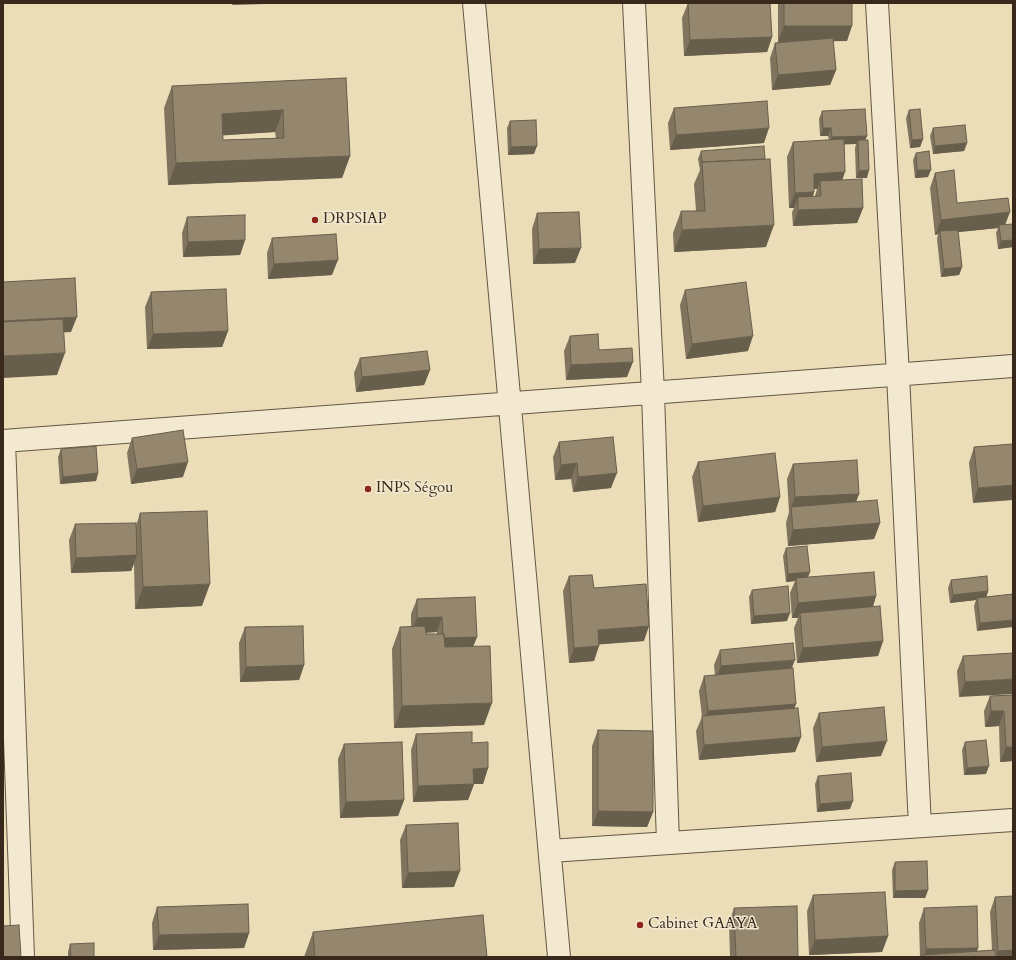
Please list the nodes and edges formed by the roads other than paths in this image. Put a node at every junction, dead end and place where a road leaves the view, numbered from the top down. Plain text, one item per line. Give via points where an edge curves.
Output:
1 (474, 3) edge
2 (634, 3) edge
3 (877, 3) edge
4 (1013, 366) edge
5 (898, 375) junction
6 (653, 393) junction
7 (510, 404) junction
8 (3, 441) edge
9 (9, 774) edge
10 (1013, 820) edge
11 (920, 826) junction
12 (668, 843) junction
13 (550, 851) junction
14 (23, 957) edge
15 (559, 957) edge

1 - 7 street
2 - 6 street
3 - 5 street
4 - 5 street
5 - 6 street
5 - 11 street
6 - 7 street
6 - 12 street
7 - 8 street
7 - 13 street
8 - 9 street
9 - 14 street
10 - 11 street
11 - 12 street
12 - 13 street
13 - 15 street

